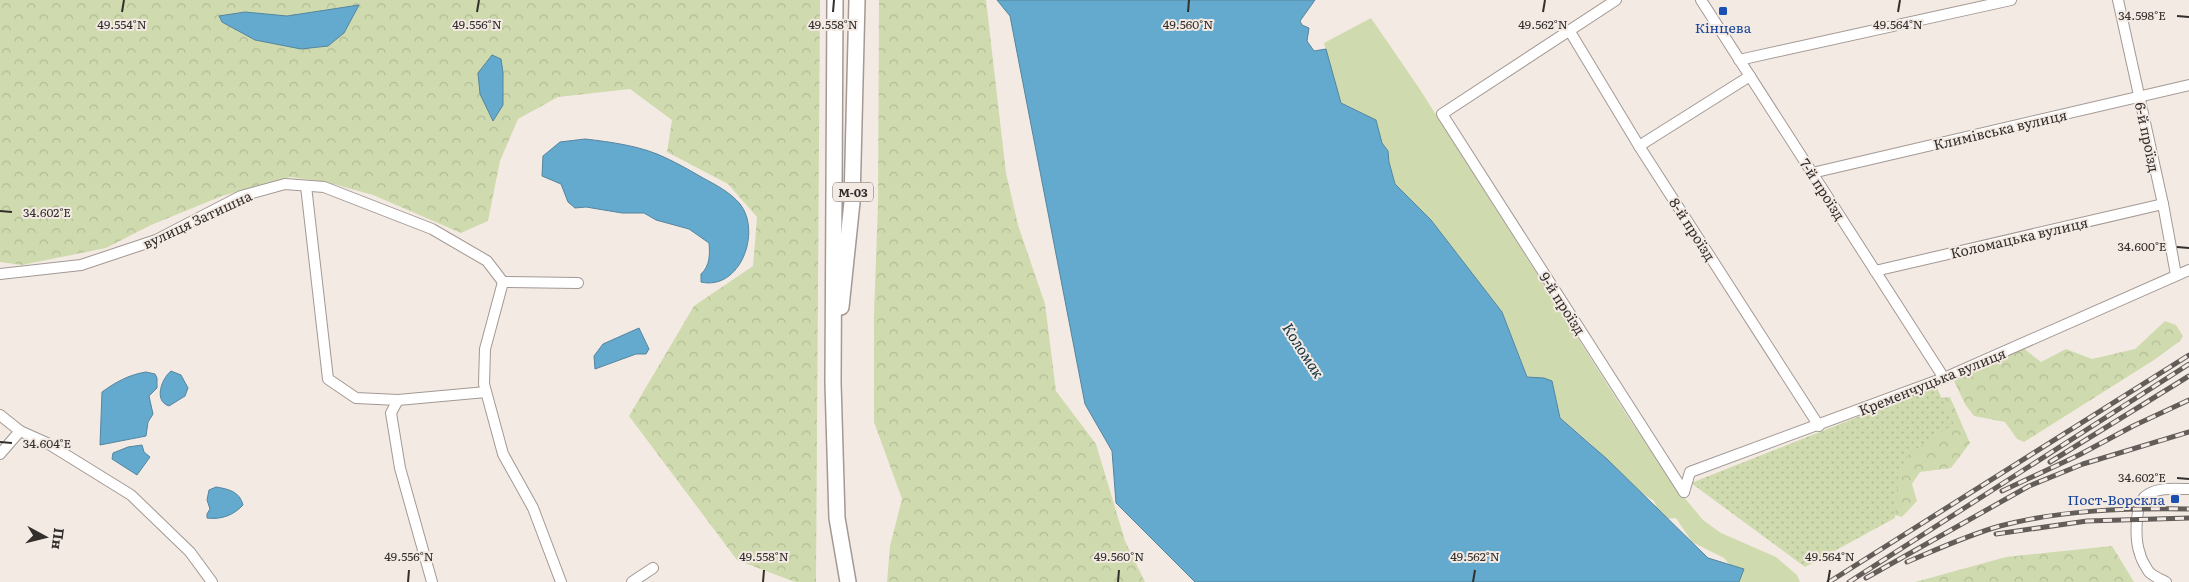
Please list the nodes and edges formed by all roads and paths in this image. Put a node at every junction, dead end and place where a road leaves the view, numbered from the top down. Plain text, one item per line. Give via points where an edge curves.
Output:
1 (835, 0) edge
2 (857, 0) edge
3 (1616, 0) edge
4 (1701, 0) edge
5 (2011, 0) edge
6 (2118, 0) edge
7 (1570, 30) junction
8 (1739, 60) junction
9 (1750, 76) junction
10 (2189, 86) edge
11 (2140, 96) junction
12 (1639, 146) junction
13 (1812, 173) junction
14 (306, 186) junction
15 (2163, 204) junction
16 (2189, 270) edge
17 (1875, 271) junction
18 (0, 274) edge
19 (2176, 275) junction
20 (503, 282) junction
21 (578, 283) dead end
22 (1944, 378) junction
23 (833, 383) junction
24 (486, 392) junction
25 (398, 400) junction
26 (0, 415) edge
27 (1819, 426) junction
28 (20, 431) junction
29 (0, 454) edge
30 (2189, 489) edge
31 (1684, 492) joint
32 (654, 568) dead end
33 (212, 582) edge
34 (432, 582) edge
35 (561, 582) edge
36 (632, 582) edge
37 (848, 582) edge
38 (2166, 582) edge

1 - 23 highway, М-03
2 - 23 highway, М-03 via 852,202
3 - 7 street
4 - 8 street, 7-й проїзд
5 - 8 street
6 - 11 street, 6-й проїзд
7 - 12 street, 8-й проїзд
7 - 31 street, 9-й проїзд via 1442,114
8 - 9 street, 7-й проїзд
9 - 12 street
9 - 13 street, 7-й проїзд
10 - 11 street, Климівська вулиця
11 - 13 street, Климівська вулиця
11 - 15 street, 6-й проїзд
12 - 27 street, 8-й проїзд
13 - 17 street, 7-й проїзд
14 - 18 street, вулиця Затишна via 285,184 241,196 156,240 81,265
14 - 20 street, вулиця Затишна via 324,187 432,229 487,261
14 - 25 street via 328,380 356,398
15 - 17 street, Коломацька вулиця
15 - 19 street, 6-й проїзд
16 - 19 street, Кременчуцька вулиця
17 - 22 street, 7-й проїзд
19 - 22 street, Кременчуцька вулиця
20 - 21 street
20 - 24 street via 485,349
22 - 27 street, Кременчуцька вулиця
23 - 37 highway, М-03 via 837,518
24 - 25 street
24 - 35 street via 503,454 533,508
25 - 34 street via 391,413 400,468
26 - 28 street
27 - 31 street, Кременчуцька вулиця via 1690,472
28 - 29 street
28 - 33 street via 47,443 131,495 190,552
30 - 38 street via 2154,492 2139,502 2140,554 2150,574
32 - 36 street

